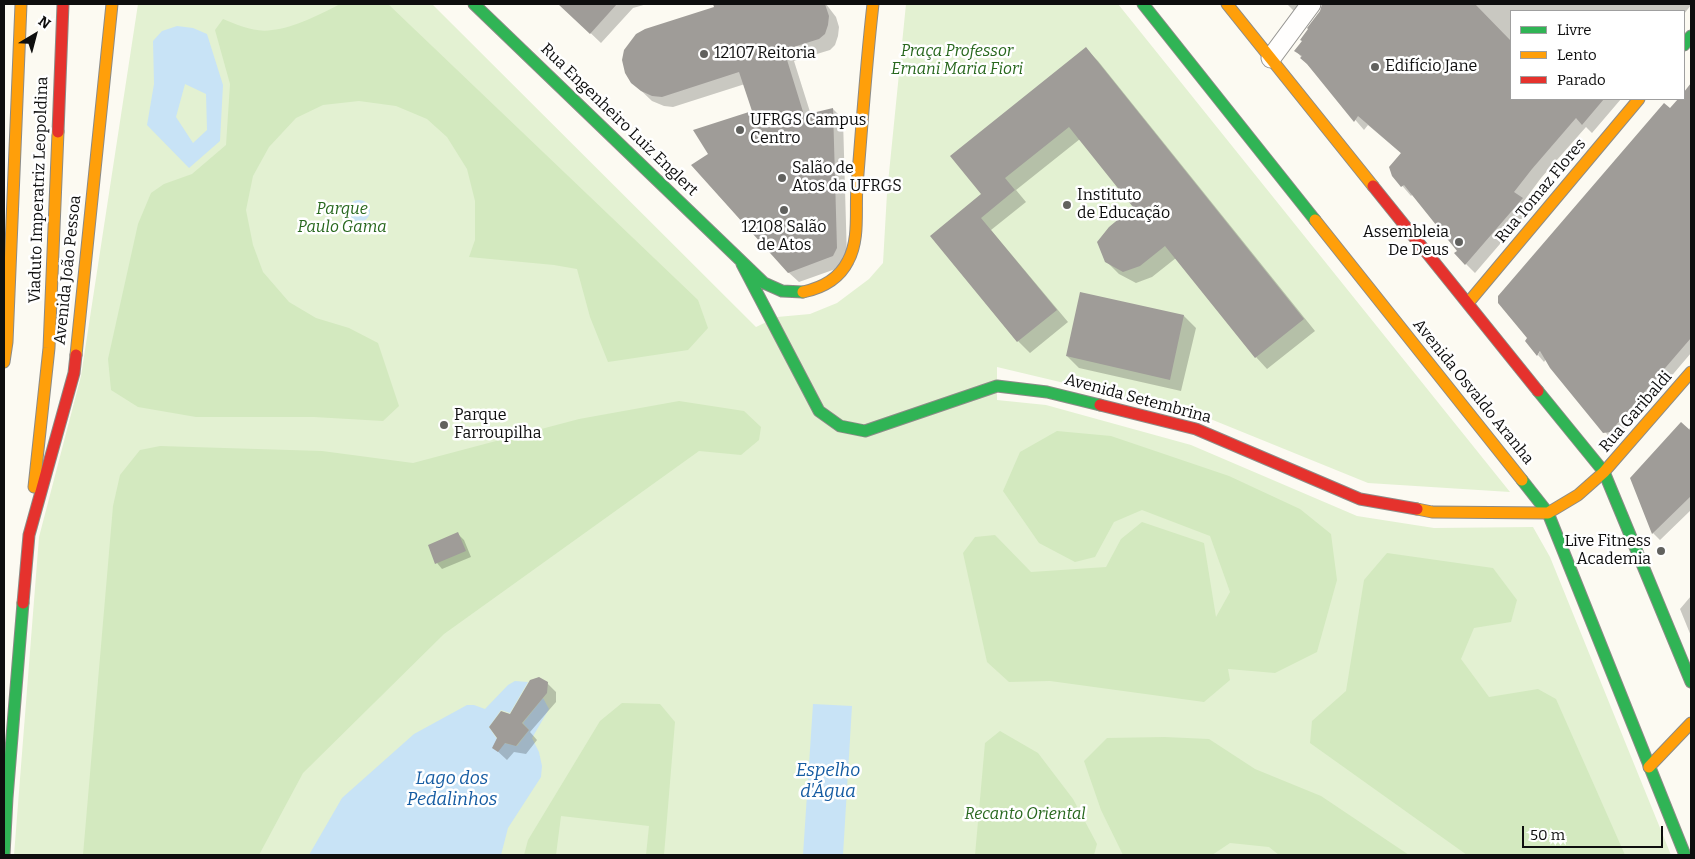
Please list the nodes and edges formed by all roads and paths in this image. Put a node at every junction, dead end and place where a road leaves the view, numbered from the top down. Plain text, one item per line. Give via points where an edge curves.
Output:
1 (21, 4) edge
2 (63, 4) edge
3 (112, 4) edge
4 (474, 4) edge
5 (873, 4) edge
6 (1143, 4) edge
7 (1228, 4) edge
8 (1311, 4) edge
9 (1271, 58) junction
10 (1638, 100) edge
11 (740, 260) junction
12 (1468, 303) junction
13 (49, 348) joint
14 (4, 362) edge
15 (1691, 372) edge
16 (1604, 472) junction
17 (1548, 513) junction
18 (29, 535) junction
19 (1691, 682) edge
20 (1691, 723) edge
21 (1649, 767) junction
22 (4, 855) edge
23 (1685, 855) edge

1 - 14 main road, Viaduto Imperatriz Leopoldina
2 - 13 main road, Viaduto Imperatriz Leopoldina
3 - 18 main road, Avenida João Pessoa via 74,373
4 - 11 main road, Rua Engenheiro Luiz Englert
5 - 11 main road, Rua Engenheiro Luiz Englert via 856,196 855,244 848,262 838,276 821,288 800,292 781,290 764,283
6 - 17 main road, Avenida Osvaldo Aranha
7 - 9 main road
8 - 9 street
9 - 12 main road
10 - 12 main road, Rua Tomaz Flores
11 - 17 main road, Avenida Setembrina via 818,411 832,423 848,429 865,431 997,386 1047,392 1196,429 1360,499 1432,512
12 - 16 main road
13 - 18 main road, Avenida João Pessoa
15 - 16 main road, Rua Garibaldi
16 - 17 main road via 1578,495
16 - 19 main road
17 - 21 main road, Avenida Osvaldo Aranha
18 - 22 main road, Avenida João Pessoa
20 - 21 main road
21 - 23 main road, Avenida Osvaldo Aranha

